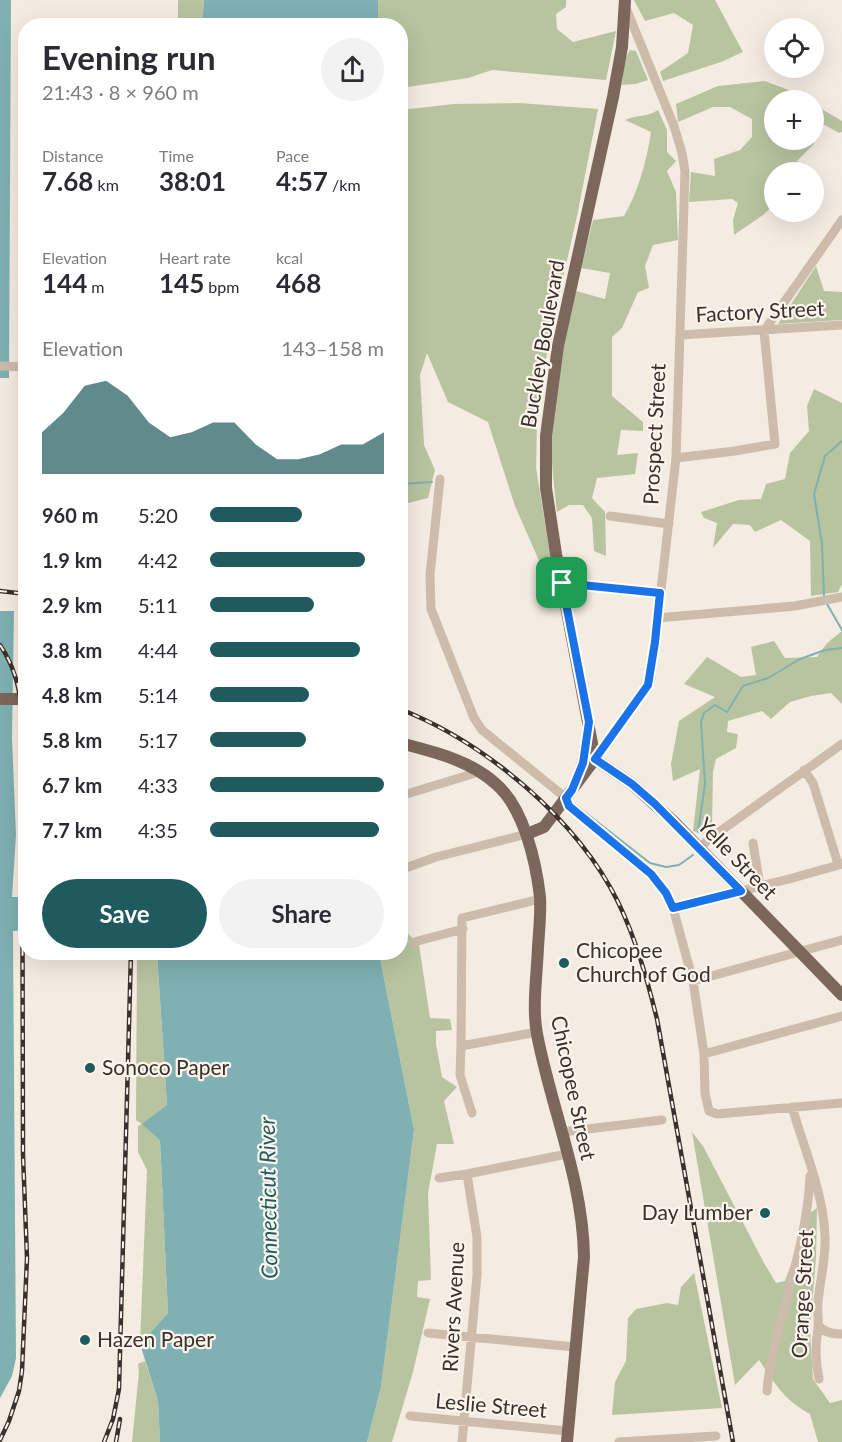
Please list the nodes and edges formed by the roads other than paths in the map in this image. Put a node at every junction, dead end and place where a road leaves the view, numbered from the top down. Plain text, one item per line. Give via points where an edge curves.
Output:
1 (625, 4) edge
2 (842, 220) edge
3 (842, 325) edge
4 (764, 331) junction
5 (680, 335) junction
6 (0, 366) edge
7 (18, 366) edge
8 (676, 458) junction
9 (440, 479) dead end
10 (610, 516) dead end
11 (669, 524) junction
12 (562, 583) junction
13 (660, 593) junction
14 (842, 597) edge
15 (657, 618) junction
16 (0, 699) edge
17 (18, 699) edge
18 (589, 722) junction
19 (842, 744) edge
20 (408, 745) edge
21 (595, 759) junction
22 (804, 770) junction
23 (479, 772) junction
24 (408, 794) edge
25 (569, 794) junction
26 (527, 834) junction
27 (753, 843) dead end
28 (700, 848) junction
29 (840, 864) edge
30 (408, 867) edge
31 (760, 886) junction
32 (741, 891) junction
33 (540, 898) junction
34 (673, 908) junction
35 (463, 929) junction
36 (842, 940) edge
37 (414, 942) dead end
38 (800, 951) junction
39 (693, 981) junction
40 (842, 995) edge
41 (842, 1016) edge
42 (537, 1032) junction
43 (460, 1046) junction
44 (704, 1054) junction
45 (842, 1103) edge
46 (792, 1107) junction
47 (472, 1113) dead end
48 (662, 1120) dead end
49 (562, 1132) junction
50 (567, 1154) junction
51 (810, 1168) junction
52 (467, 1174) junction
53 (439, 1178) dead end
54 (819, 1326) junction
55 (428, 1333) dead end
56 (842, 1334) edge
57 (471, 1338) junction
58 (575, 1347) junction
59 (819, 1379) dead end
60 (768, 1390) dead end
61 (410, 1416) dead end
62 (464, 1422) junction
63 (568, 1436) edge
64 (716, 1436) dead end
65 (462, 1442) edge
66 (619, 1442) edge

1 - 5 street, Prospect Street via 674,126 685,171
1 - 12 main road, Buckley Boulevard via 613,97 552,381 545,463 549,515
2 - 4 street
3 - 4 street, Factory Street
4 - 5 street, Factory Street
4 - 8 street via 775,444
5 - 8 street, Prospect Street
6 - 7 street
8 - 11 street, Prospect Street
9 - 25 street via 429,593 431,609 474,718 483,730
10 - 11 street
11 - 13 street, Prospect Street
12 - 13 street
12 - 18 main road, Buckley Boulevard
13 - 15 street, Prospect Street
14 - 15 street
15 - 21 street, Prospect Street via 648,685
16 - 17 main road
18 - 21 main road, Buckley Boulevard
18 - 25 main road via 583,763
19 - 22 street
20 - 23 main road, Chicopee Street via 439,753
21 - 25 main road, Prospect Street
21 - 28 main road, Yelle Street via 640,790
22 - 28 street
22 - 29 street via 813,783
23 - 24 street
23 - 26 main road, Chicopee Street via 503,790
25 - 26 main road, Prospect Street via 544,827
25 - 34 street via 569,806 651,874
26 - 30 street
26 - 33 main road, Chicopee Street
27 - 31 street
28 - 32 main road, Yelle Street
29 - 31 street
31 - 32 street
32 - 34 street
32 - 38 main road, Yelle Street
33 - 35 street via 462,918
33 - 42 main road, Chicopee Street
34 - 39 street
35 - 37 street
35 - 43 street
36 - 38 street
38 - 39 street
38 - 40 main road, Yelle Street
39 - 44 street
41 - 44 street
42 - 43 street
42 - 49 main road, Chicopee Street
43 - 47 street via 460,1075
44 - 46 street via 707,1107 712,1113
45 - 46 street
46 - 51 street, Orange Street
48 - 49 street
49 - 50 main road, Chicopee Street
50 - 52 street
50 - 58 main road, Chicopee Street via 583,1226 584,1257
51 - 54 street, Orange Street via 825,1222 817,1308
51 - 60 street via 810,1192 800,1246 775,1343
52 - 53 street
52 - 57 street, Rivers Avenue via 477,1236
54 - 56 street
54 - 59 street, Orange Street via 815,1353
55 - 57 street
57 - 58 street
57 - 62 street, Rivers Avenue
58 - 63 main road, Chicopee Street
61 - 62 street, Leslie Street
62 - 63 street, Leslie Street
62 - 65 street, Rivers Avenue
64 - 66 street

